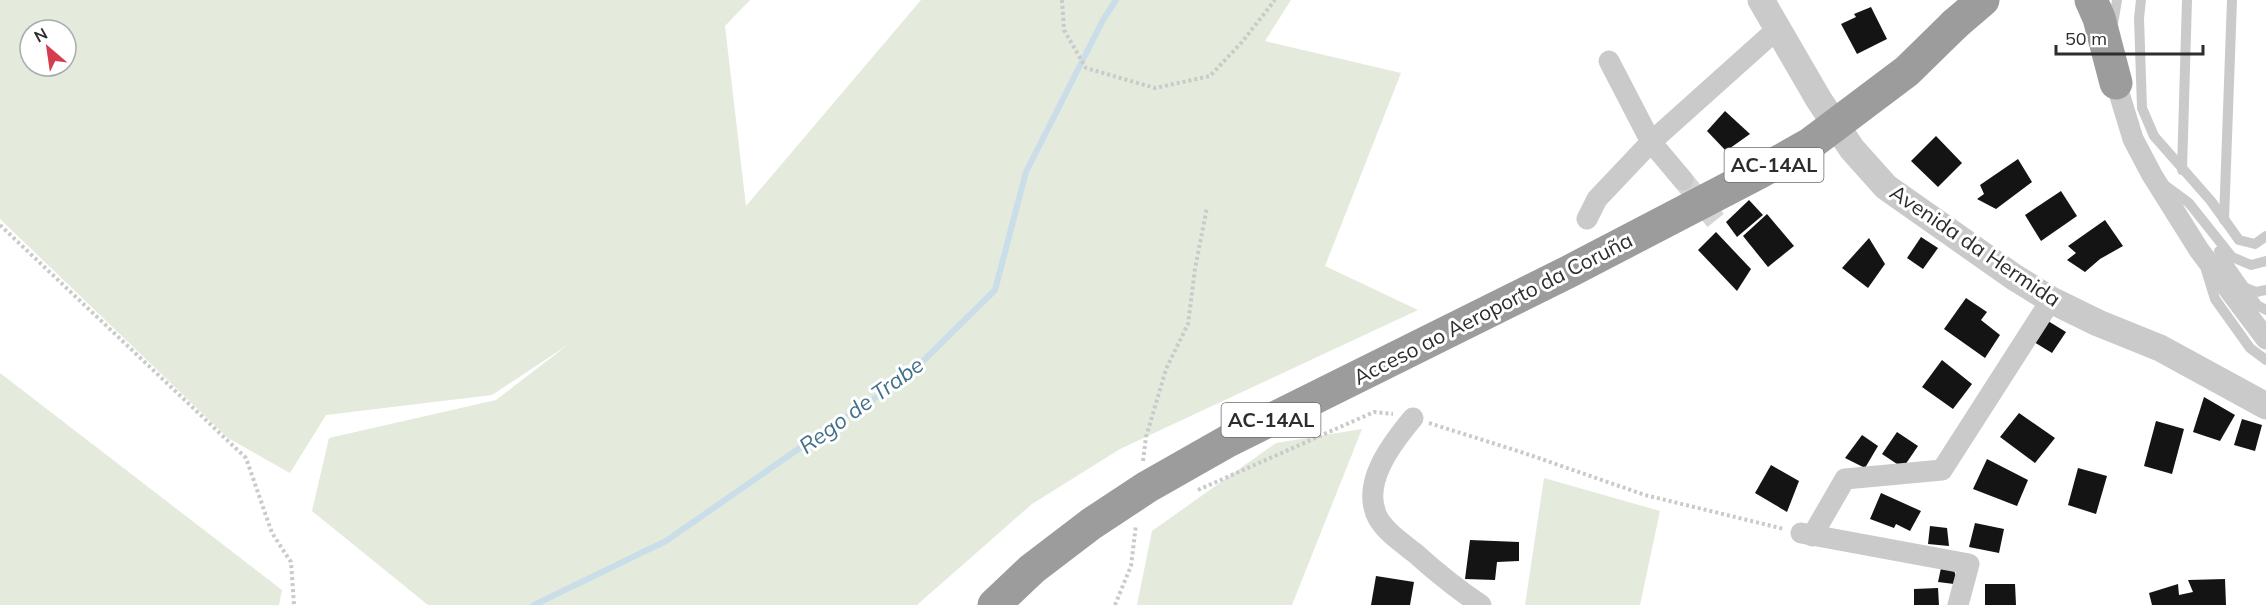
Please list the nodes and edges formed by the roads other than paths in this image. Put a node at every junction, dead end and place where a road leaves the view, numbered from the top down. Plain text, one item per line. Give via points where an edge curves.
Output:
1 (1761, 0) edge
2 (1983, 0) edge
3 (2091, 0) edge
4 (2109, 0) edge
5 (2117, 0) edge
6 (2141, 0) edge
7 (2187, 0) edge
8 (2232, 0) edge
9 (2113, 24) junction
10 (1776, 30) junction
11 (1608, 61) dead end
12 (2116, 83) junction
13 (1652, 142) junction
14 (2182, 170) junction
15 (2151, 175) junction
16 (1683, 180) tunnel mouth
17 (2186, 201) junction
18 (1587, 219) dead end
19 (2224, 220) junction
20 (2266, 236) edge
21 (2199, 249) junction
22 (2266, 261) edge
23 (2219, 276) junction
24 (2244, 287) junction
25 (2266, 290) edge
26 (2051, 300) junction
27 (2266, 310) edge
28 (2266, 345) edge
29 (2266, 406) edge
30 (1413, 418) road end
31 (994, 605) edge
32 (1481, 605) edge
33 (1958, 605) edge

1 - 10 street, Avenida da Hermida
2 - 31 highway, Acceso ao Aeroporto da Coruña / AC-14AL, bridge via 1906,71 1810,144 1580,266 1228,441 1091,524 1032,569
3 - 12 highway
4 - 9 street
5 - 9 lane
6 - 14 lane via 2142,108 2154,136
7 - 14 lane
8 - 19 lane
9 - 12 street
10 - 13 street
10 - 26 street, Avenida da Hermida via 1852,149 1886,187
11 - 13 street
12 - 15 street via 2133,139
13 - 16 street
13 - 18 street via 1597,199
14 - 19 lane
15 - 17 lane
15 - 21 street
17 - 22 lane via 2232,257 2251,265
17 - 24 lane
19 - 20 lane via 2239,240 2255,244
21 - 23 street
21 - 28 lane via 2215,299 2250,348
23 - 24 lane
23 - 28 street
24 - 25 lane via 2256,292
24 - 27 lane
26 - 29 street, Avenida da Hermida via 2160,348
26 - 33 street via 1942,470 1845,479 1805,534 1969,564
30 - 32 street via 1395,439 1374,479 1373,503 1378,518 1391,534

